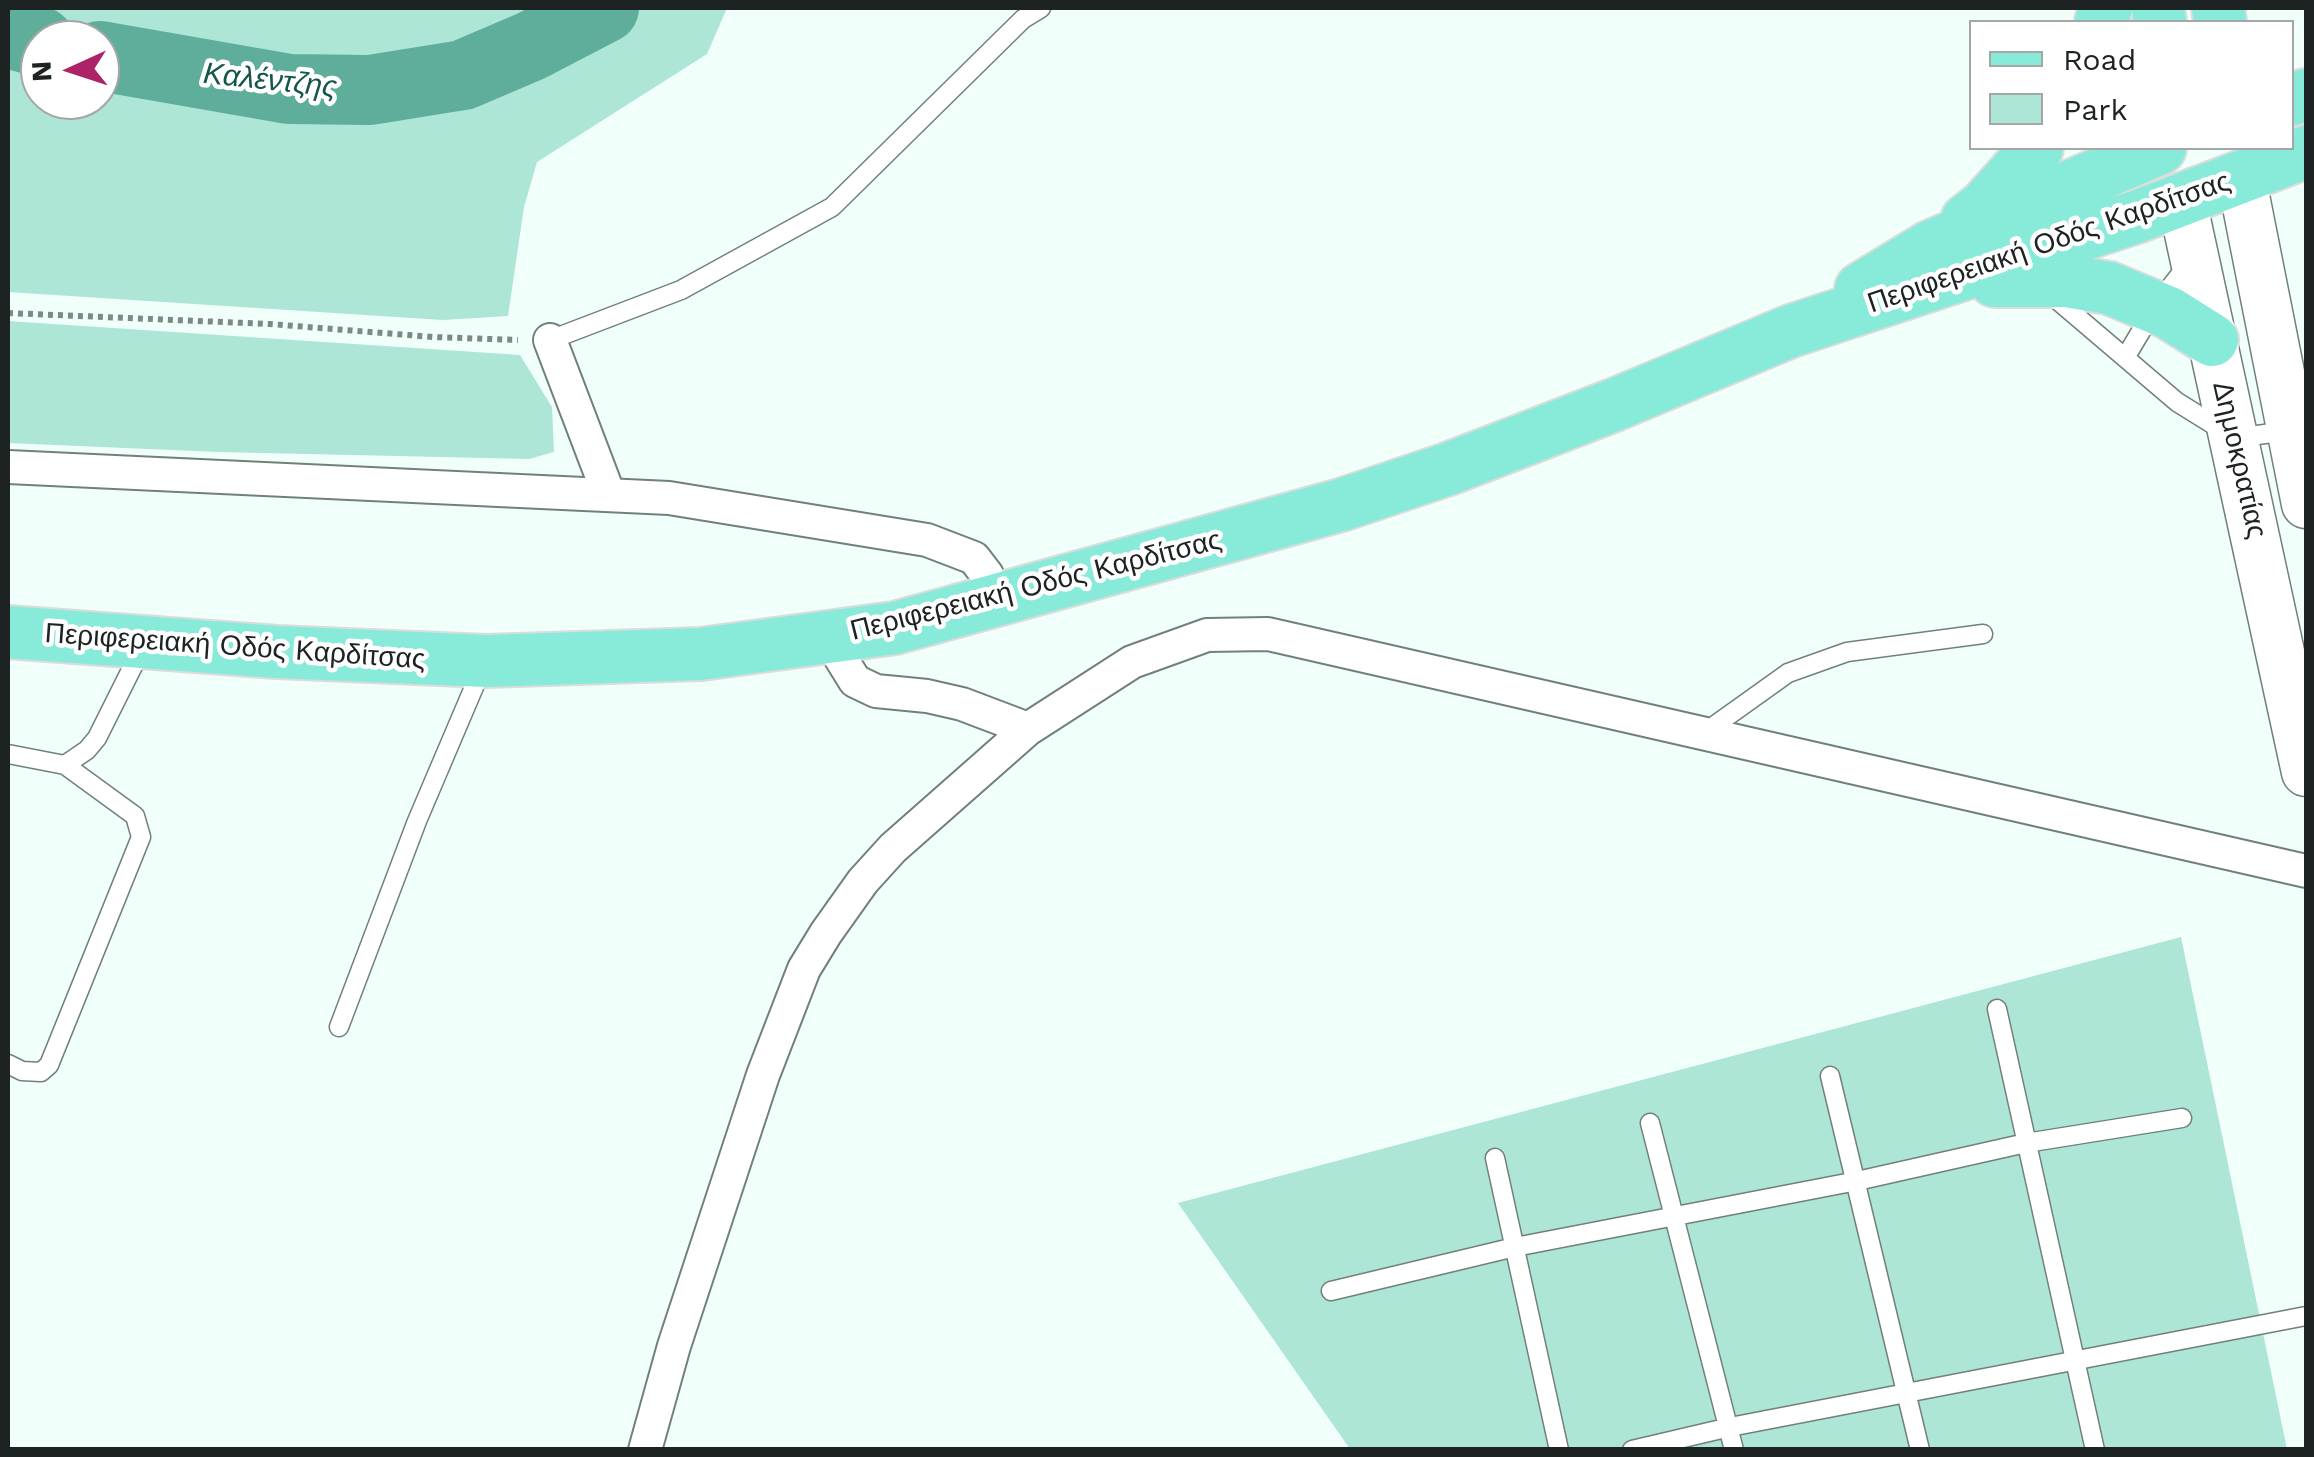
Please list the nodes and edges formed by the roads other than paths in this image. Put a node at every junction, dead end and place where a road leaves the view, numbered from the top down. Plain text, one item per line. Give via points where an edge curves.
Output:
1 (1041, 8) edge
2 (2035, 150) edge
3 (2156, 150) edge
4 (2172, 150) edge
5 (2306, 152) edge
6 (2239, 162) edge
7 (2182, 200) junction
8 (2194, 257) junction
9 (1937, 265) junction
10 (2034, 280) junction
11 (2156, 306) junction
12 (550, 340) joint
13 (2212, 340) junction
14 (2125, 358) junction
15 (2292, 430) junction
16 (2235, 438) junction
17 (8, 467) edge
18 (609, 495) junction
19 (2306, 504) edge
20 (992, 603) junction
21 (8, 632) edge
22 (1983, 634) dead end
23 (829, 639) junction
24 (144, 644) junction
25 (486, 661) junction
26 (1028, 729) junction
27 (1704, 734) junction
28 (8, 754) edge
29 (65, 766) junction
30 (2306, 772) edge
31 (2306, 871) edge
32 (1996, 1008) dead end
33 (339, 1027) dead end
34 (8, 1064) edge
35 (1830, 1076) dead end
36 (2182, 1118) dead end
37 (1650, 1123) dead end
38 (2026, 1142) junction
39 (1495, 1158) dead end
40 (1857, 1182) junction
41 (1674, 1216) junction
42 (1515, 1247) junction
43 (1332, 1291) dead end
44 (2306, 1316) edge
45 (2074, 1361) junction
46 (1908, 1393) junction
47 (1730, 1427) junction
48 (645, 1450) edge
49 (1559, 1450) edge
50 (1632, 1450) edge
51 (1734, 1450) edge
52 (1920, 1450) edge
53 (2095, 1450) edge

1 - 12 lane via 832,207 681,290
2 - 9 main road
3 - 9 main road, Περιφερειακή Οδός Καρδίτσας
4 - 7 main road, Δημοκρατίας
5 - 6 main road, Περιφερειακή Οδός Καρδίτσας
6 - 7 main road, Περιφερειακή Οδός Καρδίτσας
6 - 15 main road, Δημοκρατίας
7 - 8 main road, Δημοκρατίας
7 - 9 main road, Περιφερειακή Οδός Καρδίτσας
8 - 11 lane
8 - 13 main road, Δημοκρατίας
9 - 10 main road
9 - 20 main road, Περιφερειακή Οδός Καρδίτσας via 1614,405 1359,499
10 - 11 main road via 2092,284
10 - 14 lane
11 - 13 main road
11 - 14 lane
12 - 18 street
13 - 16 main road, Δημοκρατίας
14 - 16 lane
15 - 16 lane
15 - 19 main road, Δημοκρατίας
16 - 30 main road, Δημοκρατίας
17 - 18 street
18 - 20 street via 669,498 927,540 974,558 987,575
20 - 23 main road, Περιφερειακή Οδός Καρδίτσας
21 - 24 main road, Περιφερειακή Οδός Καρδίτσας
22 - 27 lane via 1847,652 1788,673
23 - 25 main road, Περιφερειακή Οδός Καρδίτσας via 701,654
23 - 26 street via 854,681 876,691 962,704
24 - 25 main road, Περιφερειακή Οδός Καρδίτσας
24 - 29 lane via 97,738
25 - 33 lane
26 - 27 street via 1132,662 1206,636 1268,634
26 - 48 street via 863,881 804,970 739,1147
27 - 31 street
28 - 29 lane
29 - 34 lane via 135,816 141,837 49,1065 41,1072
32 - 38 lane
35 - 40 lane
36 - 38 lane
37 - 41 lane
38 - 40 lane
38 - 45 lane
39 - 42 lane
40 - 41 lane
40 - 46 lane
41 - 42 lane
41 - 47 lane
42 - 43 lane
42 - 49 lane
44 - 45 lane
45 - 46 lane
45 - 53 lane
46 - 47 lane
46 - 52 lane
47 - 50 lane
47 - 51 lane

